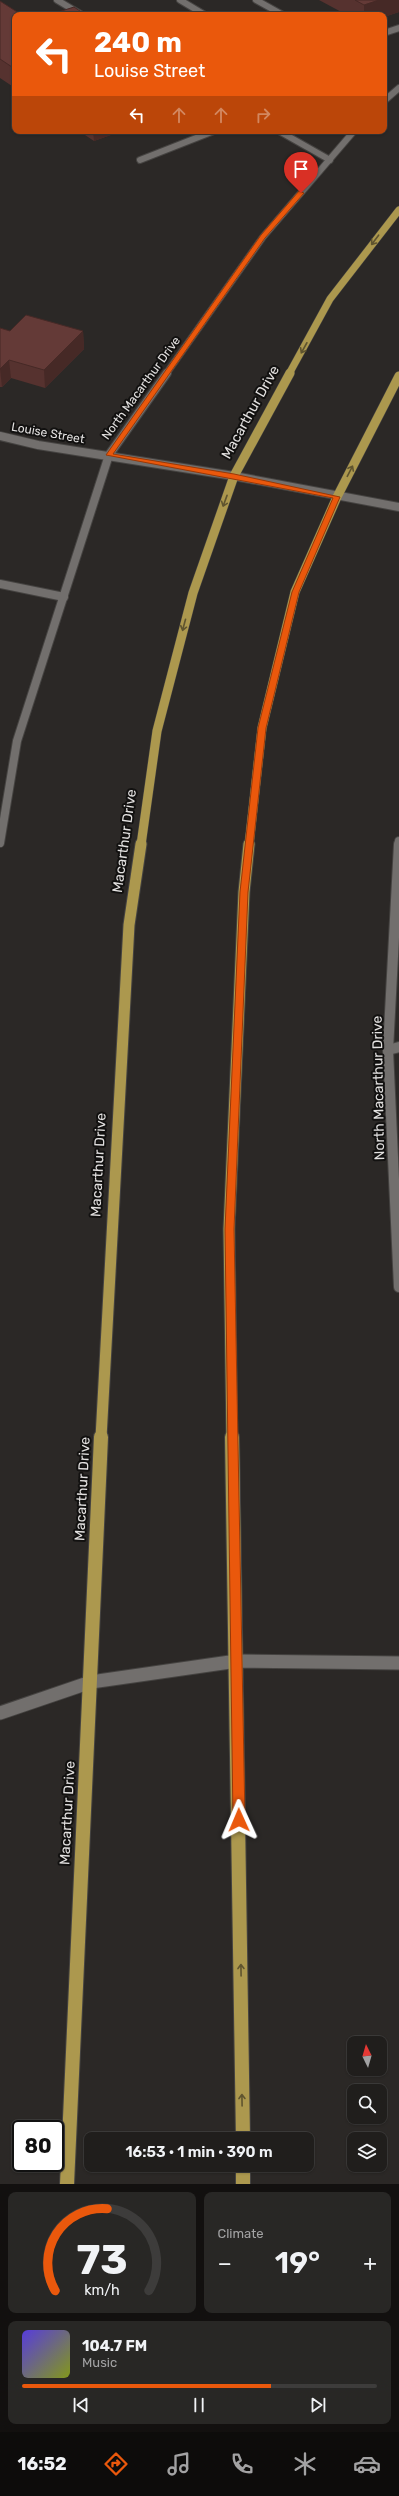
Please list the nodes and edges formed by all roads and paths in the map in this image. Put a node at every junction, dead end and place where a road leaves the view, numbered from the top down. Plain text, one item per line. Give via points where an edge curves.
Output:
1 (57, 0) edge
2 (180, 0) edge
3 (256, 0) edge
4 (77, 12) edge
5 (200, 12) edge
6 (278, 12) edge
7 (399, 28) edge
8 (387, 32) edge
9 (399, 88) edge
10 (387, 98) edge
11 (206, 134) edge
12 (284, 134) edge
13 (352, 134) edge
14 (140, 160) dead end
15 (330, 160) junction
16 (399, 210) edge
17 (399, 376) edge
18 (0, 436) edge
19 (109, 455) junction
20 (234, 476) junction
21 (337, 497) junction
22 (399, 507) edge
23 (0, 584) edge
24 (64, 597) junction
25 (399, 841) edge
26 (0, 843) edge
27 (398, 879) edge
28 (399, 1047) edge
29 (388, 1050) junction
30 (399, 1287) edge
31 (237, 1661) junction
32 (399, 1663) edge
33 (90, 1682) junction
34 (0, 1713) edge
35 (243, 2132) edge
36 (243, 2172) edge
37 (67, 2184) edge
38 (244, 2184) edge

1 - 4 street
2 - 5 street
3 - 6 street
7 - 8 street
9 - 10 street
11 - 14 street
12 - 15 street
13 - 15 street, North Macarthur Drive
15 - 19 street, North Macarthur Drive via 263,237
16 -> 20 highway, Macarthur Drive via 330,299
21 -> 17 highway
18 - 19 street, Louise Street via 38,445
19 - 20 street, Louise Street
19 - 24 street, North Macarthur Drive
20 - 21 street, Louise Street
20 -> 33 highway, Macarthur Drive via 193,593 157,732 129,925
21 - 22 street, Louise Street
21 - 31 highway via 295,592 262,728 244,892 229,1229
23 - 24 street
24 - 26 street, North Macarthur Drive via 17,741
25 - 27 street, North Macarthur Drive
27 - 29 street, North Macarthur Drive
28 - 29 street
29 - 30 street, North Macarthur Drive
31 - 32 street
31 - 33 street
35 -> 31 highway
33 - 34 street
33 - 37 highway, Macarthur Drive
36 - 38 highway

